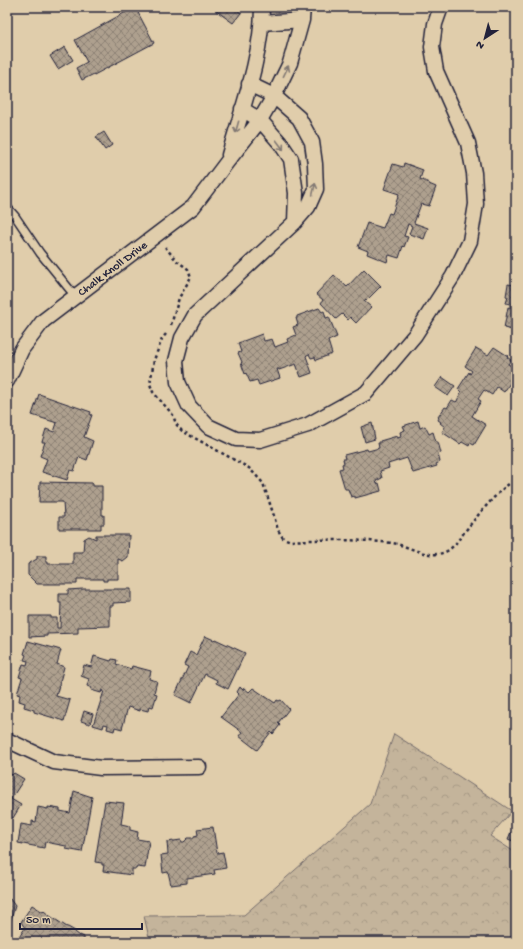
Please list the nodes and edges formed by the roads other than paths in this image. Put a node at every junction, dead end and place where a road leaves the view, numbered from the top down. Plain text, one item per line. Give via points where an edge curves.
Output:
1 (262, 7) edge
2 (441, 7) edge
3 (302, 14) edge
4 (262, 23) junction
5 (249, 84) junction
6 (274, 96) junction
7 (242, 109) junction
8 (260, 120) junction
9 (227, 162) junction
10 (7, 207) edge
11 (295, 222) junction
12 (75, 296) junction
13 (7, 381) edge
14 (7, 740) edge
15 (199, 767) dead end

1 - 4 street, Chalk Knoll Drive
2 - 11 street via 435,24 432,47 436,71 468,143 474,173 476,204 470,241 453,276 415,335 366,393 308,425 260,440 236,439 208,426 189,406 178,382 176,361 182,338 195,315
3 - 4 street
6 -> 3 street, Chalk Knoll Drive via 290,63
4 - 5 street, Chalk Knoll Drive via 257,57
5 - 6 street
5 - 7 street, Chalk Knoll Drive
6 - 8 street, Chalk Knoll Drive
11 -> 6 street via 308,207 316,188 312,142 300,118
7 - 8 street
7 -> 9 street, Chalk Knoll Drive
8 - 9 street, Chalk Knoll Drive
8 -> 11 street via 291,159 296,193
9 - 12 street, Chalk Knoll Drive via 193,207
10 - 12 lane
12 - 13 street, Chalk Knoll Drive via 43,321 22,350
14 - 15 street via 54,762 101,768

